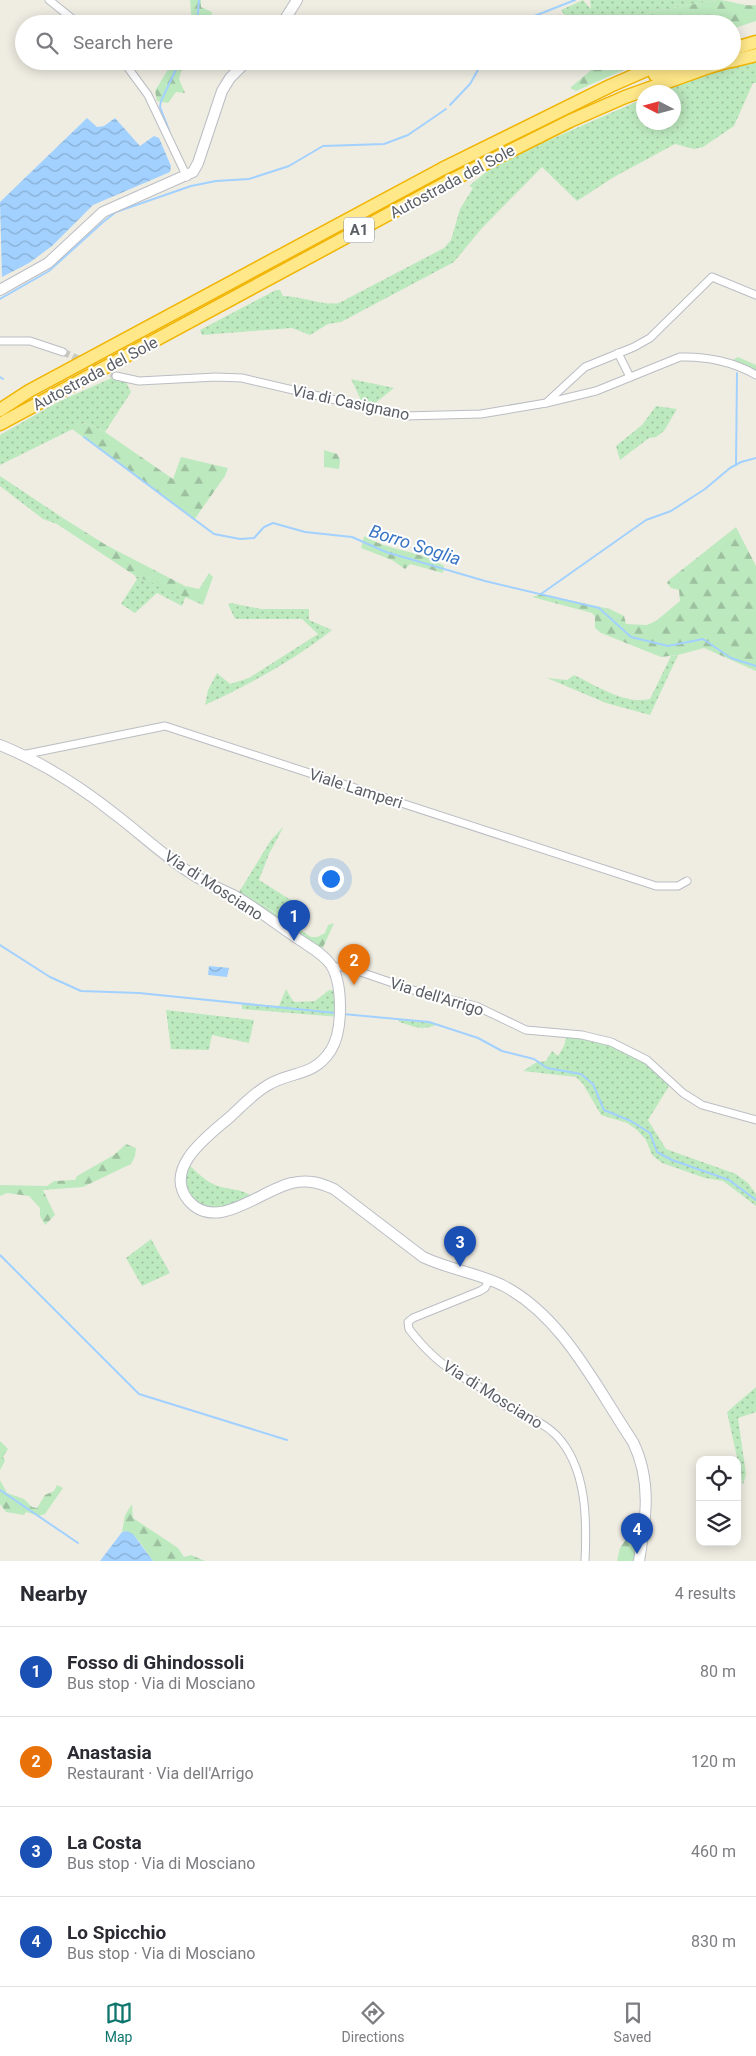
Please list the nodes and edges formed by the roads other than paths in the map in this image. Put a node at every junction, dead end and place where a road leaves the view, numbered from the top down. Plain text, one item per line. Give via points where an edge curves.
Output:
1 (49, 0) edge
2 (297, 0) edge
3 (68, 15) edge
4 (288, 15) edge
5 (756, 34) edge
6 (741, 38) edge
7 (756, 42) edge
8 (741, 46) edge
9 (756, 55) edge
10 (741, 59) edge
11 (129, 70) edge
12 (238, 70) edge
13 (648, 70) edge
14 (670, 70) edge
15 (701, 70) edge
16 (562, 110) junction
17 (186, 176) junction
18 (0, 290) edge
19 (756, 294) edge
20 (0, 341) edge
21 (64, 352) tunnel mouth
22 (618, 353) junction
23 (116, 376) tunnel mouth
24 (756, 376) edge
25 (630, 377) junction
26 (546, 403) junction
27 (0, 410) edge
28 (0, 424) edge
29 (0, 745) edge
30 (22, 755) junction
31 (687, 881) dead end
32 (332, 967) junction
33 (756, 1120) edge
34 (489, 1280) junction
35 (585, 1561) edge
36 (639, 1561) edge

1 - 3 street
2 - 4 main road
5 - 6 highway
7 - 8 highway
9 - 10 highway, Autostrada del Sole / A1
11 - 17 street via 148,95
12 - 17 main road via 222,91 198,163
13 - 16 highway, Autostrada del Sole / A1
14 - 16 highway, Autostrada del Sole / A1
15 - 28 highway, Autostrada del Sole / A1 via 570,121 448,182
16 - 27 highway, Autostrada del Sole / A1 via 442,170 37,387
17 - 18 main road via 103,212 48,263
19 - 22 street via 712,277 650,338
20 - 21 street via 30,341
22 - 25 street
22 - 26 street via 585,367
23 - 26 street, Via di Casignano via 139,381 242,378 415,417 482,414
24 - 25 street, Via di Casignano via 730,363 691,357
25 - 26 street, Via di Casignano via 596,391
29 - 30 main road, Via di Mosciano
30 - 31 street, Viale Lamperi via 164,726 656,886 678,886
30 - 32 main road, Via di Mosciano via 82,789 192,874 240,900 316,951
32 - 33 street, Via dell'Arrigo via 346,968 476,1006 526,1030 582,1035 611,1042 647,1060 683,1093 702,1105
32 - 34 main road via 338,985 339,1013 339,1029 332,1048 320,1063 304,1073 269,1084 196,1147 184,1164 182,1175 187,1199 203,1210 226,1212 278,1187 311,1181 334,1189 423,1257
34 - 35 street, Via di Mosciano via 480,1291 413,1318 408,1322 409,1328 438,1359 458,1374 555,1434 572,1461 585,1501
34 - 36 main road via 518,1294 546,1316 561,1333 633,1442 644,1469 647,1504

